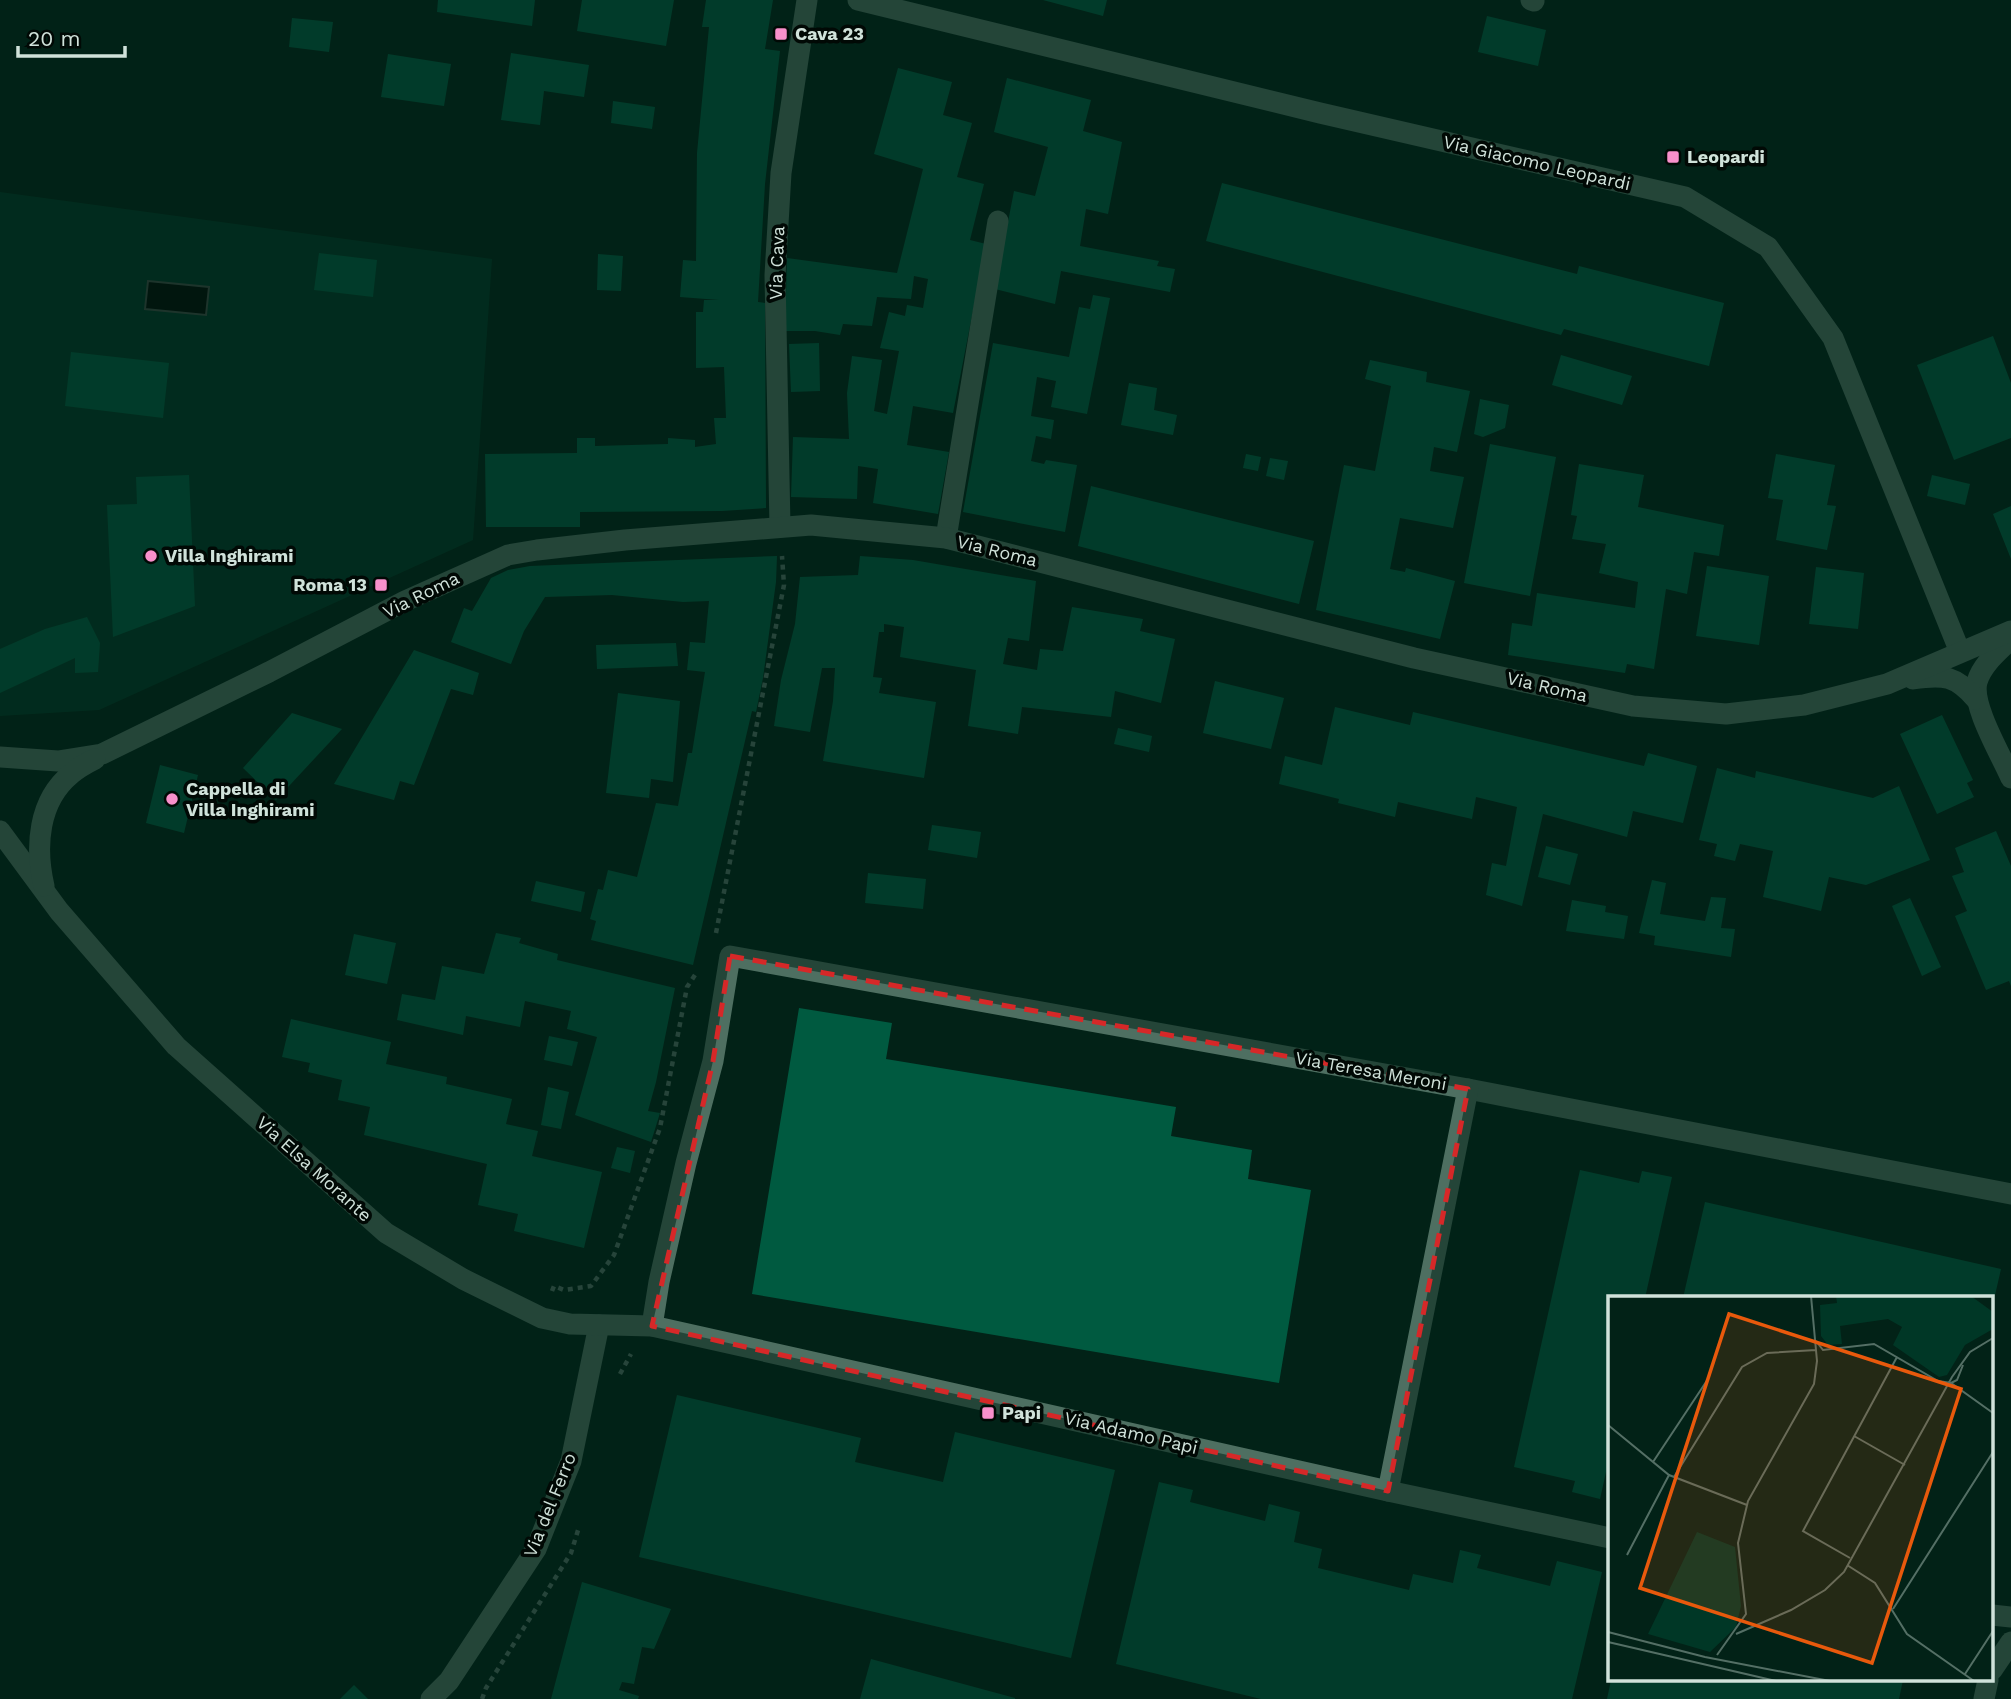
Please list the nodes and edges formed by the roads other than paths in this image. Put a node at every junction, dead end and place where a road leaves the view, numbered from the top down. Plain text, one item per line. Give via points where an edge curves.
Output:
1 (807, 0) edge
2 (858, 0) edge
3 (998, 221) dead end
4 (780, 527) junction
5 (946, 538) junction
6 (2011, 631) edge
7 (2011, 639) edge
8 (1960, 652) junction
9 (1887, 684) junction
10 (1976, 699) junction
11 (102, 754) junction
12 (0, 757) edge
13 (2011, 778) edge
14 (0, 831) edge
15 (46, 894) junction
16 (1468, 1089) junction
17 (2011, 1195) edge
18 (599, 1325) junction
19 (652, 1326) junction
20 (1388, 1491) junction
21 (1608, 1538) edge
22 (2011, 1642) edge
23 (1994, 1667) edge
24 (431, 1699) edge

1 - 4 street, Via Cava via 781,173 775,275
2 - 8 street, Via Giacomo Leopardi via 1685,197 1768,247 1833,338
3 - 5 street
4 - 5 street, Via Roma via 811,525
4 - 11 street, Via Roma via 508,555 405,601
5 - 9 street, Via Roma via 1414,658 1633,706 1726,714 1764,712
6 - 8 street, Via Roma
7 - 10 street via 1982,670
8 - 9 street, Via Roma
9 - 10 street via 1948,677 1963,684
10 - 13 street
11 - 12 street, Via Roma via 58,761
11 - 15 street, Via Elsa Morante via 70,774 43,816 38,844
14 - 15 street, Via Elsa Morante
15 - 18 street, Via Elsa Morante via 176,1046 386,1233 463,1279 542,1318
16 - 17 street, Via Teresa Meroni
16 - 19 street, Via Teresa Meroni via 730,956 713,1061
16 - 20 street
18 - 19 street, Via Elsa Morante
18 - 24 street, Via del Ferro via 571,1461 536,1549 449,1681
19 - 20 street, Via Adamo Papi
20 - 21 street, Via Adamo Papi
22 - 23 street

